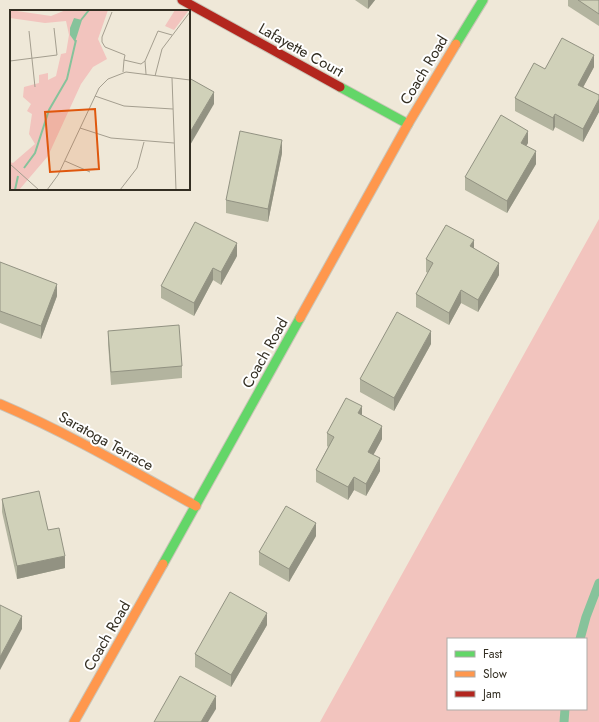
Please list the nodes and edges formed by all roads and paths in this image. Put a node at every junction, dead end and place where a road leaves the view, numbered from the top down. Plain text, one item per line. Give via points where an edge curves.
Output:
1 (182, 0) edge
2 (483, 0) edge
3 (408, 124) junction
4 (0, 404) edge
5 (196, 506) junction
6 (74, 722) edge

1 - 3 street, Lafayette Court
2 - 3 street, Coach Road
3 - 5 street, Coach Road
4 - 5 street, Saratoga Terrace via 60,431
5 - 6 street, Coach Road

